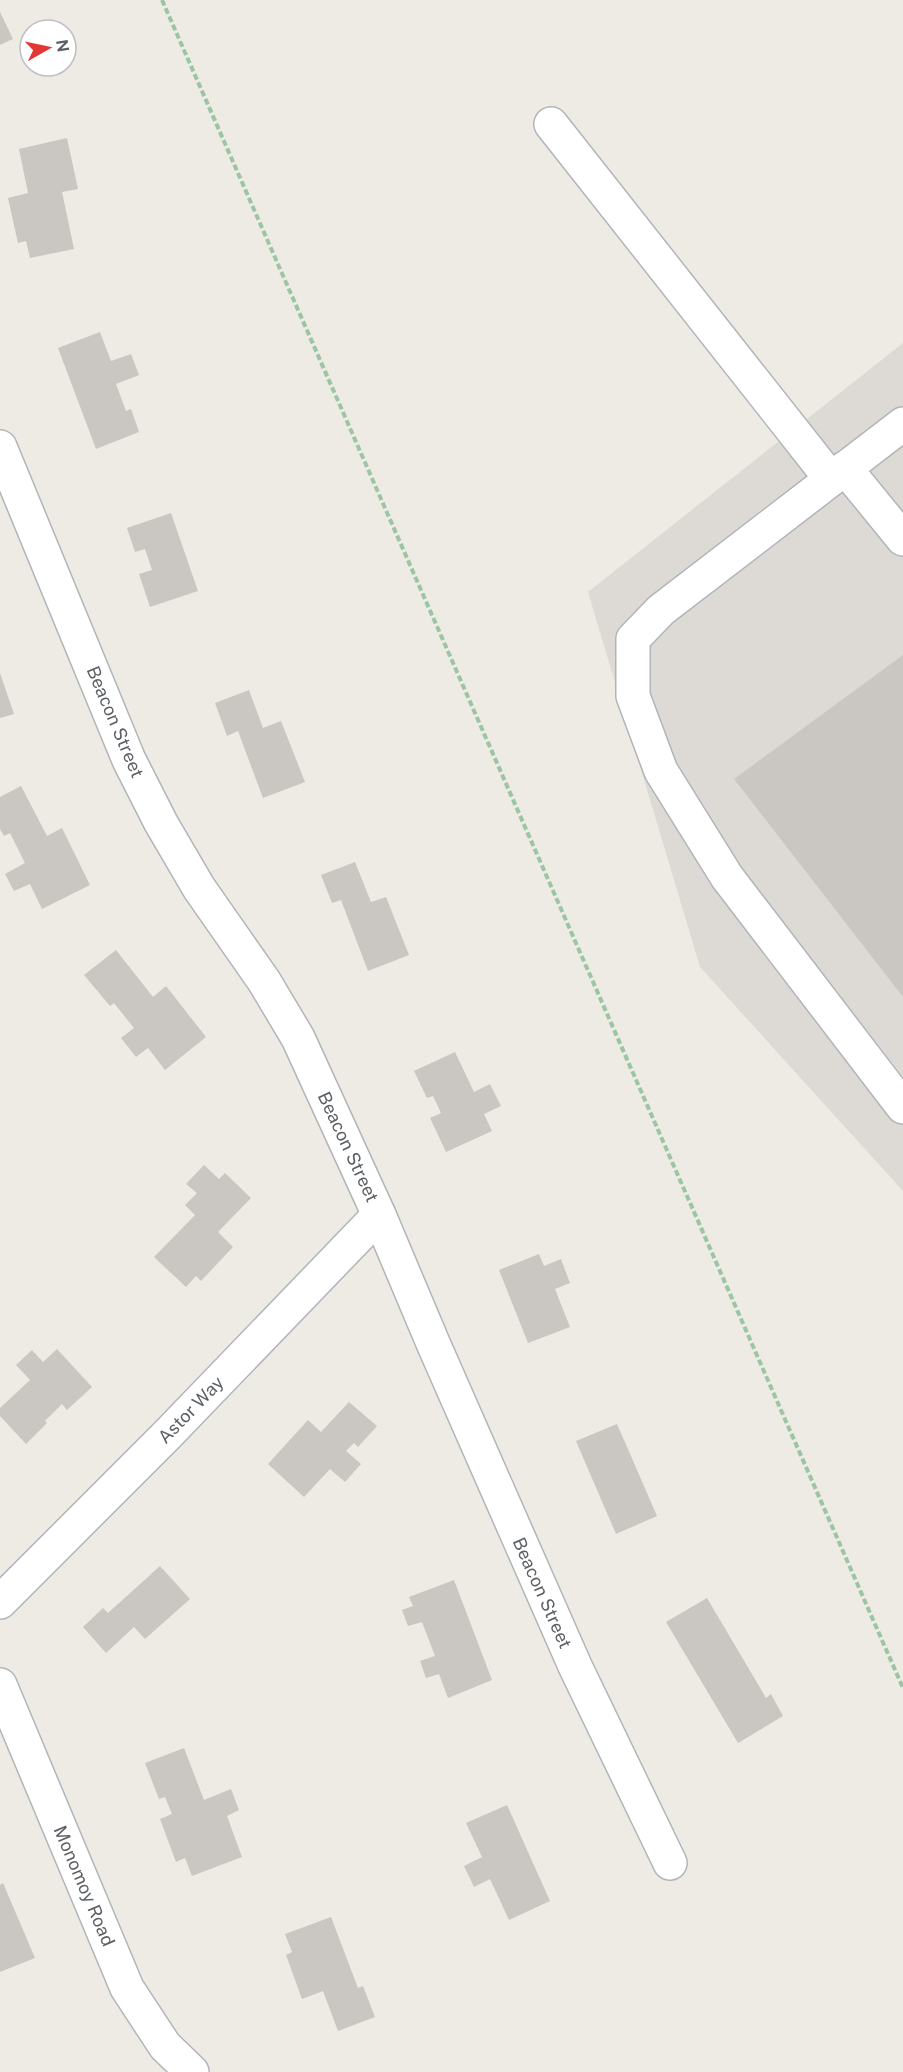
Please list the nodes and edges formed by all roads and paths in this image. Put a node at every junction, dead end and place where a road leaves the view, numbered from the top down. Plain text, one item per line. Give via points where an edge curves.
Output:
1 (162, 0) edge
2 (551, 124) dead end
3 (903, 424) edge
4 (0, 447) edge
5 (838, 473) junction
6 (903, 538) edge
7 (903, 1107) edge
8 (379, 1215) junction
9 (0, 1602) edge
10 (0, 1685) edge
11 (903, 1688) edge
12 (670, 1863) dead end
13 (192, 2072) edge

1 - 11 path
2 - 5 street
3 - 5 street
4 - 8 street, Beacon Street via 129,760 199,888 264,981 298,1038
5 - 6 street
5 - 7 street via 661,610 633,639 633,696 661,771 727,877
8 - 9 street, Astor Way
8 - 12 street, Beacon Street via 575,1666
10 - 13 street, Monomoy Road via 127,1988 165,2046

